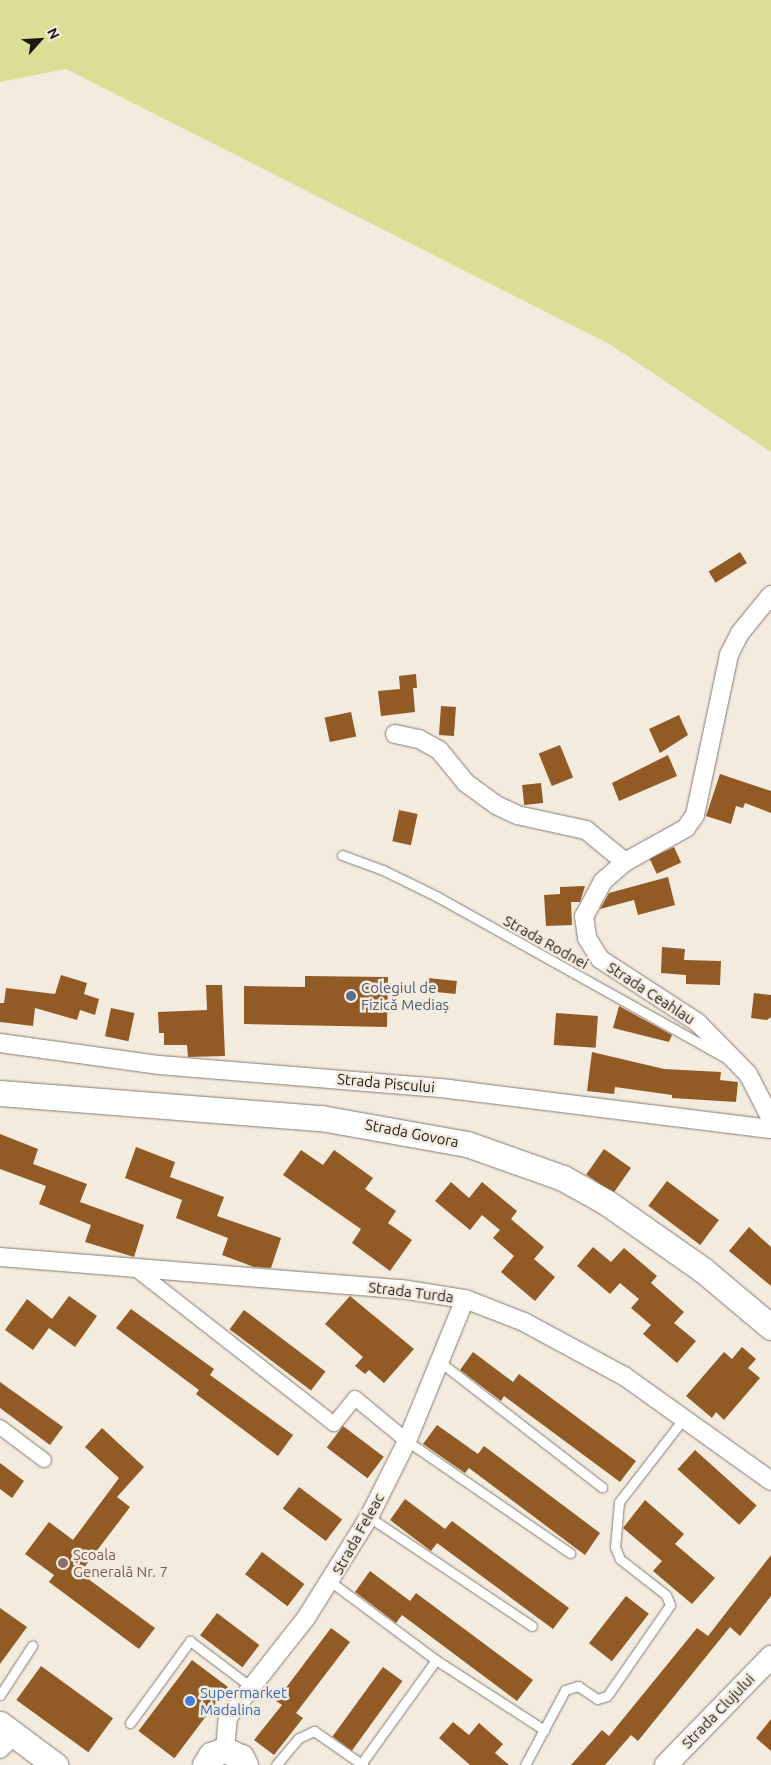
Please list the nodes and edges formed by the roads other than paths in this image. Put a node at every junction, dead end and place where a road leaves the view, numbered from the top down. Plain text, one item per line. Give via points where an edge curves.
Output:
1 (771, 595) edge
2 (395, 734) dead end
3 (342, 855) dead end
4 (625, 862) junction
5 (0, 1043) edge
6 (733, 1056) junction
7 (0, 1093) edge
8 (771, 1119) edge
9 (771, 1129) edge
10 (0, 1257) edge
11 (133, 1266) junction
12 (465, 1299) junction
13 (771, 1327) edge
14 (440, 1362) junction
15 (684, 1418) junction
16 (0, 1427) edge
17 (407, 1441) junction
18 (44, 1460) dead end
19 (771, 1481) edge
20 (602, 1487) dead end
21 (369, 1517) junction
22 (570, 1553) dead end
23 (331, 1582) junction
24 (532, 1626) dead end
25 (32, 1646) dead end
26 (771, 1657) edge
27 (436, 1660) junction
28 (251, 1687) junction
29 (0, 1695) edge
30 (130, 1723) dead end
31 (544, 1730) junction
32 (4, 1736) edge
33 (225, 1750) junction
34 (362, 1764) edge
35 (54, 1765) edge
36 (205, 1765) edge
37 (245, 1765) edge
38 (276, 1765) edge
39 (525, 1765) edge
40 (666, 1765) edge

1 - 4 street, Strada Ceahlau via 740,633 729,655 695,815 672,837
2 - 4 street via 419,739 439,750 466,783 496,805 517,815 586,830 606,842
3 - 6 lane, Strada Rodnei via 383,870 438,898 664,1021 721,1056
4 - 6 street, Strada Ceahlau via 592,897 584,916 587,938 600,959 697,1022
5 - 9 street, Strada Piscului via 159,1065 449,1089
6 - 8 street, Strada Ceahlau via 748,1074
7 - 13 main road, Strada Govora via 321,1118 467,1144 563,1178 606,1202 673,1247
10 - 11 street, Strada Turda
11 - 12 street, Strada Turda via 401,1289
11 - 17 street via 334,1424 354,1398
12 - 14 street, Strada Feleac
12 - 15 street, Strada Turda via 524,1322 624,1376
14 - 17 street, Strada Feleac
14 - 20 lane
15 - 19 street, Strada Turda
15 - 31 lane via 619,1502 615,1547 620,1559 666,1595 670,1605 607,1696 597,1699 578,1686 571,1686
16 - 18 street
17 - 21 street, Strada Feleac
17 - 22 lane
21 - 23 street, Strada Feleac
21 - 24 lane
23 - 27 lane
23 - 28 street, Strada Feleac
25 - 29 lane
26 - 40 street, Strada Clujului
27 - 31 lane
27 - 34 lane
28 - 30 lane via 190,1641
28 - 33 street, Strada Feleac via 228,1717
31 - 39 lane
32 - 35 main road
33 - 36 main road via 211,1755
33 - 37 main road via 234,1752
34 - 38 lane via 314,1731 299,1738

